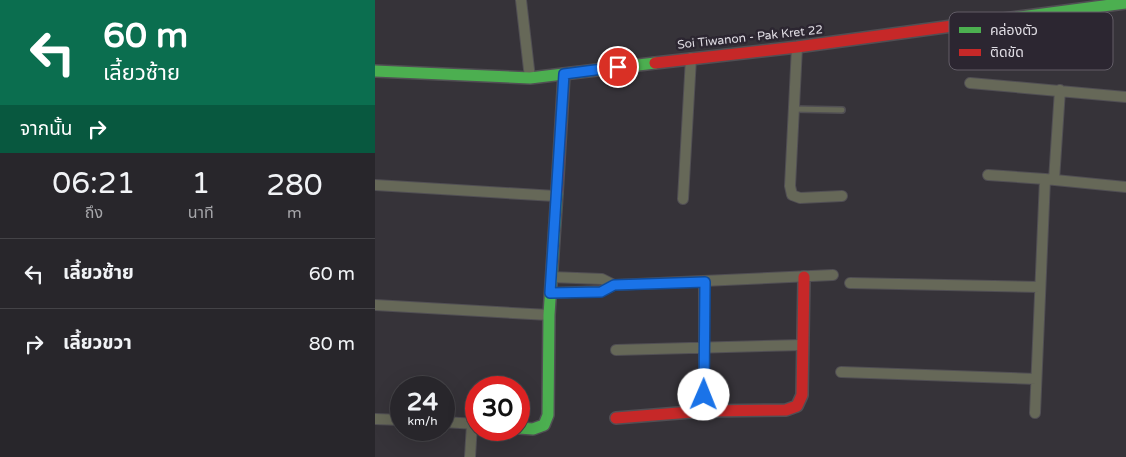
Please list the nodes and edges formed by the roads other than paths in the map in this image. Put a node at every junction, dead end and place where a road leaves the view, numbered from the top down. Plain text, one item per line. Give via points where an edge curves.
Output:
1 (521, 0) edge
2 (1126, 3) edge
3 (1059, 12) edge
4 (949, 27) edge
5 (797, 47) junction
6 (691, 58) junction
7 (375, 71) edge
8 (564, 74) junction
9 (531, 78) junction
10 (971, 83) dead end
11 (1060, 90) junction
12 (1126, 97) edge
13 (793, 109) junction
14 (842, 110) dead end
15 (988, 175) dead end
16 (1049, 180) junction
17 (375, 185) edge
18 (1126, 187) edge
19 (555, 196) junction
20 (842, 196) dead end
21 (683, 199) dead end
22 (833, 275) dead end
23 (551, 277) junction
24 (804, 277) junction
25 (705, 282) junction
26 (850, 283) dead end
27 (614, 285) junction
28 (1040, 287) junction
29 (550, 293) junction
30 (375, 304) edge
31 (549, 315) junction
32 (803, 345) junction
33 (705, 348) junction
34 (616, 350) dead end
35 (841, 372) dead end
36 (1036, 378) junction
37 (704, 411) junction
38 (1035, 413) dead end
39 (616, 418) dead end
40 (375, 419) edge
41 (390, 420) edge
42 (530, 429) edge
43 (472, 441) edge
44 (470, 457) edge

1 - 9 street
2 - 3 street, Soi Tiwanon - Pak Kret 22
4 - 5 street, Soi Tiwanon - Pak Kret 22
5 - 6 street, Soi Tiwanon - Pak Kret 22
5 - 13 street
6 - 8 street, Soi Tiwanon - Pak Kret 22
6 - 21 street
7 - 9 street, Soi Tiwanon - Pak Kret 22
8 - 9 street, Soi Tiwanon - Pak Kret 22
8 - 19 street
10 - 11 street
11 - 12 street
11 - 16 street
13 - 14 lane
13 - 20 street via 792,195 800,198
15 - 16 street
16 - 18 street
16 - 28 street
17 - 19 street
19 - 23 street
22 - 24 street
23 - 27 street via 602,279
23 - 29 street
24 - 25 street
24 - 32 street
25 - 27 street
25 - 33 street
26 - 28 street
27 - 29 street via 601,292
28 - 36 street
29 - 31 street
30 - 31 street
31 - 42 street via 548,415 544,425
32 - 33 street
32 - 37 street via 801,395 797,406 786,410
33 - 34 street
33 - 37 street
35 - 36 street
36 - 38 street
37 - 39 street
40 - 41 street
43 - 44 street

